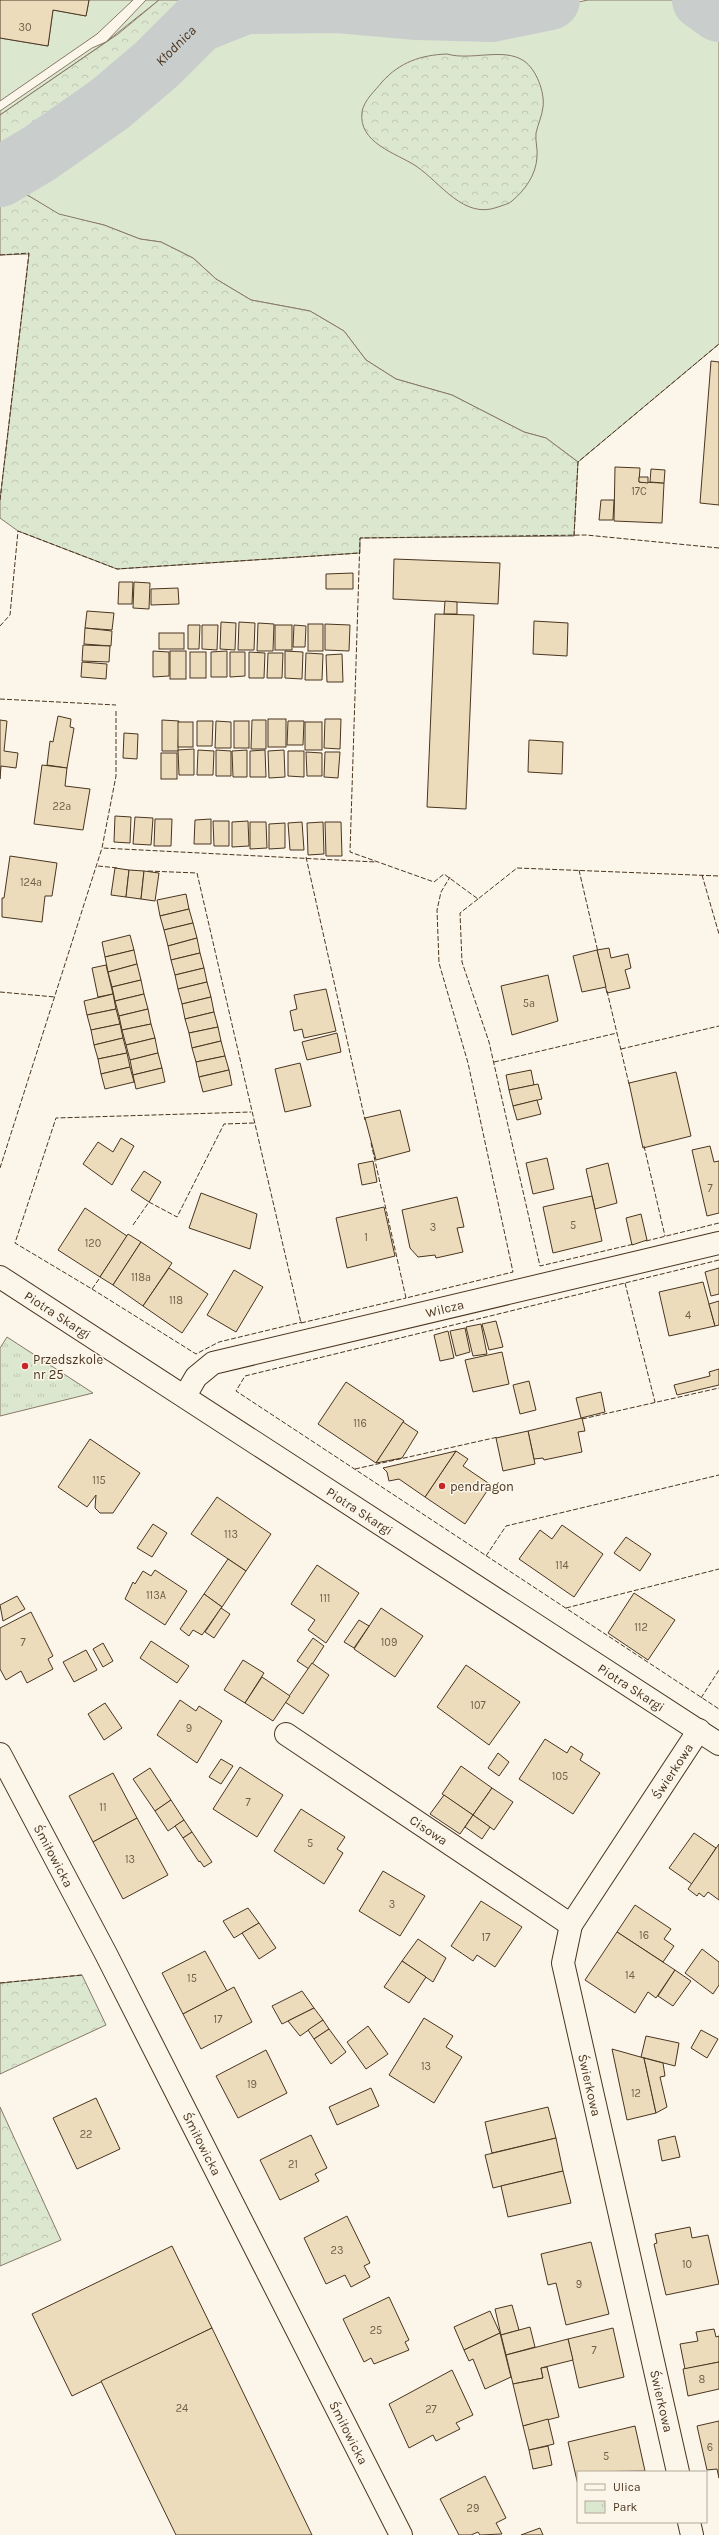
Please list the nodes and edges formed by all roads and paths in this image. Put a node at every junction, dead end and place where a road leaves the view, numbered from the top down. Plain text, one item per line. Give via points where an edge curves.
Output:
1 (719, 1243) edge
2 (0, 1277) edge
3 (184, 1396) junction
4 (699, 1730) junction
5 (286, 1734) dead end
6 (719, 1744) edge
7 (0, 1754) edge
8 (571, 1925) junction
9 (678, 2471) edge
10 (689, 2523) edge
11 (401, 2535) edge
12 (692, 2535) edge

1 - 3 street, Wilcza via 213,1363 196,1377
2 - 3 street, Piotra Skargi
3 - 4 street, Piotra Skargi
4 - 6 street, Piotra Skargi
4 - 8 street, Świerkowa
5 - 8 street, Cisowa
7 - 11 street, Śmiłowicka via 106,1954
8 - 9 street, Świerkowa via 563,1963
10 - 12 street

